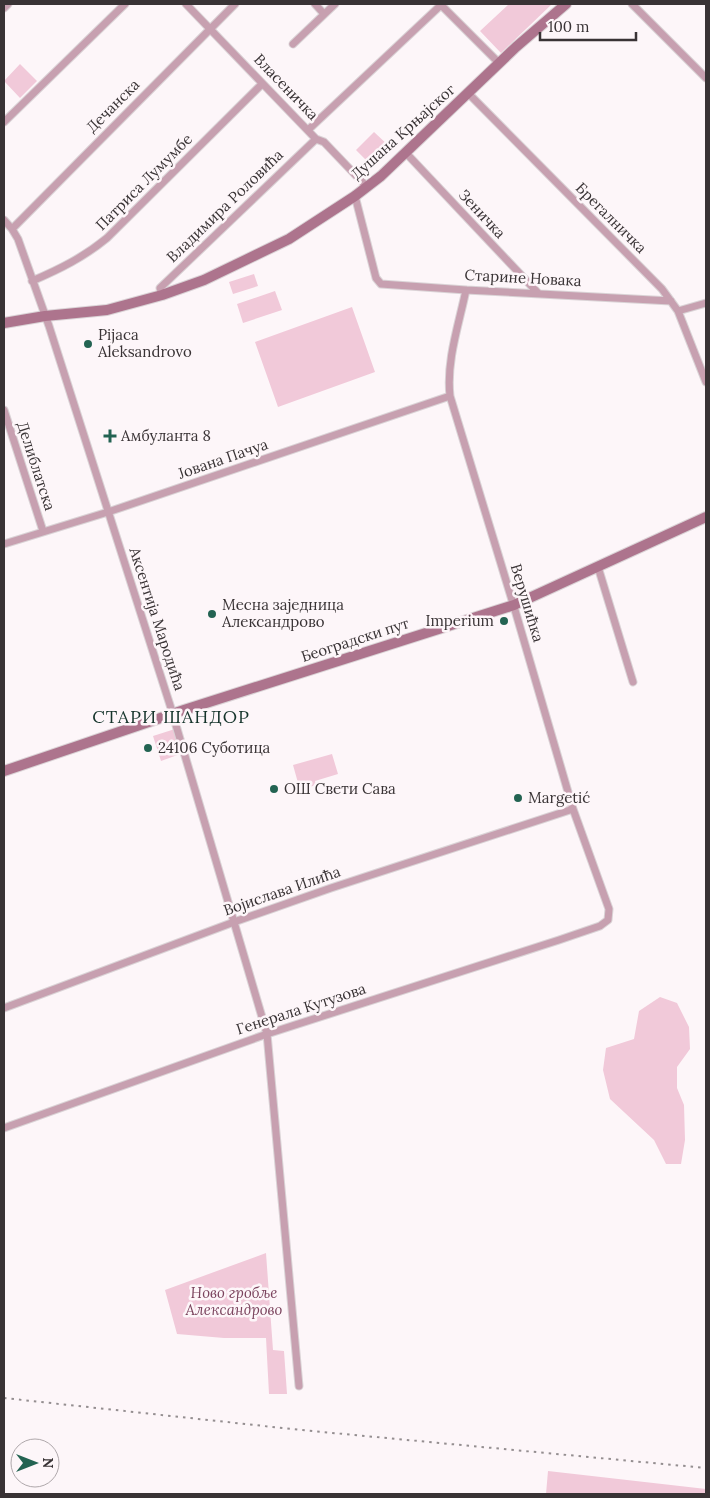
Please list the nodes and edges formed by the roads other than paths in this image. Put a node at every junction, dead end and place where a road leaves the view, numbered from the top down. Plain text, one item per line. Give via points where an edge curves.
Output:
1 (8, 4) edge
2 (125, 4) edge
3 (186, 4) edge
4 (235, 4) edge
5 (315, 4) edge
6 (335, 4) edge
7 (441, 4) edge
8 (566, 4) edge
9 (632, 4) edge
10 (4, 8) edge
11 (324, 14) junction
12 (210, 28) junction
13 (293, 44) dead end
14 (499, 63) junction
15 (706, 78) edge
16 (262, 84) junction
17 (468, 93) junction
18 (4, 122) edge
19 (308, 130) junction
20 (316, 139) junction
21 (406, 153) junction
22 (367, 187) junction
23 (355, 196) junction
24 (4, 220) edge
25 (12, 229) junction
26 (32, 281) junction
27 (466, 290) junction
28 (538, 293) junction
29 (162, 295) junction
30 (671, 301) junction
31 (706, 303) edge
32 (678, 311) junction
33 (45, 316) junction
34 (4, 323) edge
35 (706, 382) edge
36 (450, 396) junction
37 (4, 410) edge
38 (108, 512) junction
39 (706, 517) edge
40 (42, 531) junction
41 (4, 544) edge
42 (598, 567) junction
43 (514, 605) junction
44 (632, 682) dead end
45 (172, 714) junction
46 (4, 771) edge
47 (573, 809) junction
48 (608, 920) joint
49 (234, 922) junction
50 (4, 1008) edge
51 (266, 1034) junction
52 (4, 1128) edge
53 (299, 1386) dead end

1 - 10 street
2 - 18 street
3 - 12 street, Власеничка
4 - 12 street, Дечанска
5 - 11 street
6 - 11 street
7 - 14 street
7 - 19 street
8 - 14 main road, Душана Крњајског
9 - 15 street
11 - 13 street
12 - 16 street, Власеничка
12 - 25 street, Дечанска
14 - 17 main road, Душана Крњајског
16 - 19 street, Власеничка
16 - 26 street, Патриса Лумумбе via 90,253
17 - 21 main road, Душана Крњајског
17 - 30 street, Брегалничка
19 - 20 street, Власеничка
20 - 22 street, Власеничка via 324,142
20 - 29 street, Владимира Роловића via 160,288
21 - 22 main road, Душана Крњајског
21 - 28 street, Зеничка
22 - 23 main road, Душана Крњајског
23 - 27 street, Старине Новака via 380,283
23 - 29 main road, Душана Крњајског via 288,239 204,280
24 - 25 street, Аксентија Мародића
25 - 26 street, Аксентија Мародића
26 - 33 street, Аксентија Мародића
27 - 28 street, Старине Новака
27 - 36 street, Верушићка via 450,367
28 - 30 street, Старине Новака
29 - 33 main road via 107,310
30 - 32 street, Брегалничка
31 - 32 street
32 - 35 street, Брегалничка
33 - 34 main road
33 - 38 street, Аксентија Мародића
36 - 38 street, Јована Пачуа
36 - 43 street, Верушићка
37 - 40 street, Делиблатска
38 - 40 street, Јована Пачуа
38 - 45 street, Аксентија Мародића
39 - 42 main road, Београдски пут
40 - 41 street, Јована Пачуа
42 - 43 main road, Београдски пут
42 - 44 street
43 - 45 main road, Београдски пут
43 - 47 street, Верушићка
45 - 46 main road, Београдски пут
45 - 49 street, Аксентија Мародића
47 - 48 street, Верушићка via 608,909
47 - 49 street, Војислава Илића
48 - 51 street, Генерала Кутузова via 600,926 559,940
49 - 50 street, Војислава Илића
49 - 51 street, Аксентија Мародића
51 - 52 street, Генерала Кутузова
51 - 53 street, Аксентија Мародића

